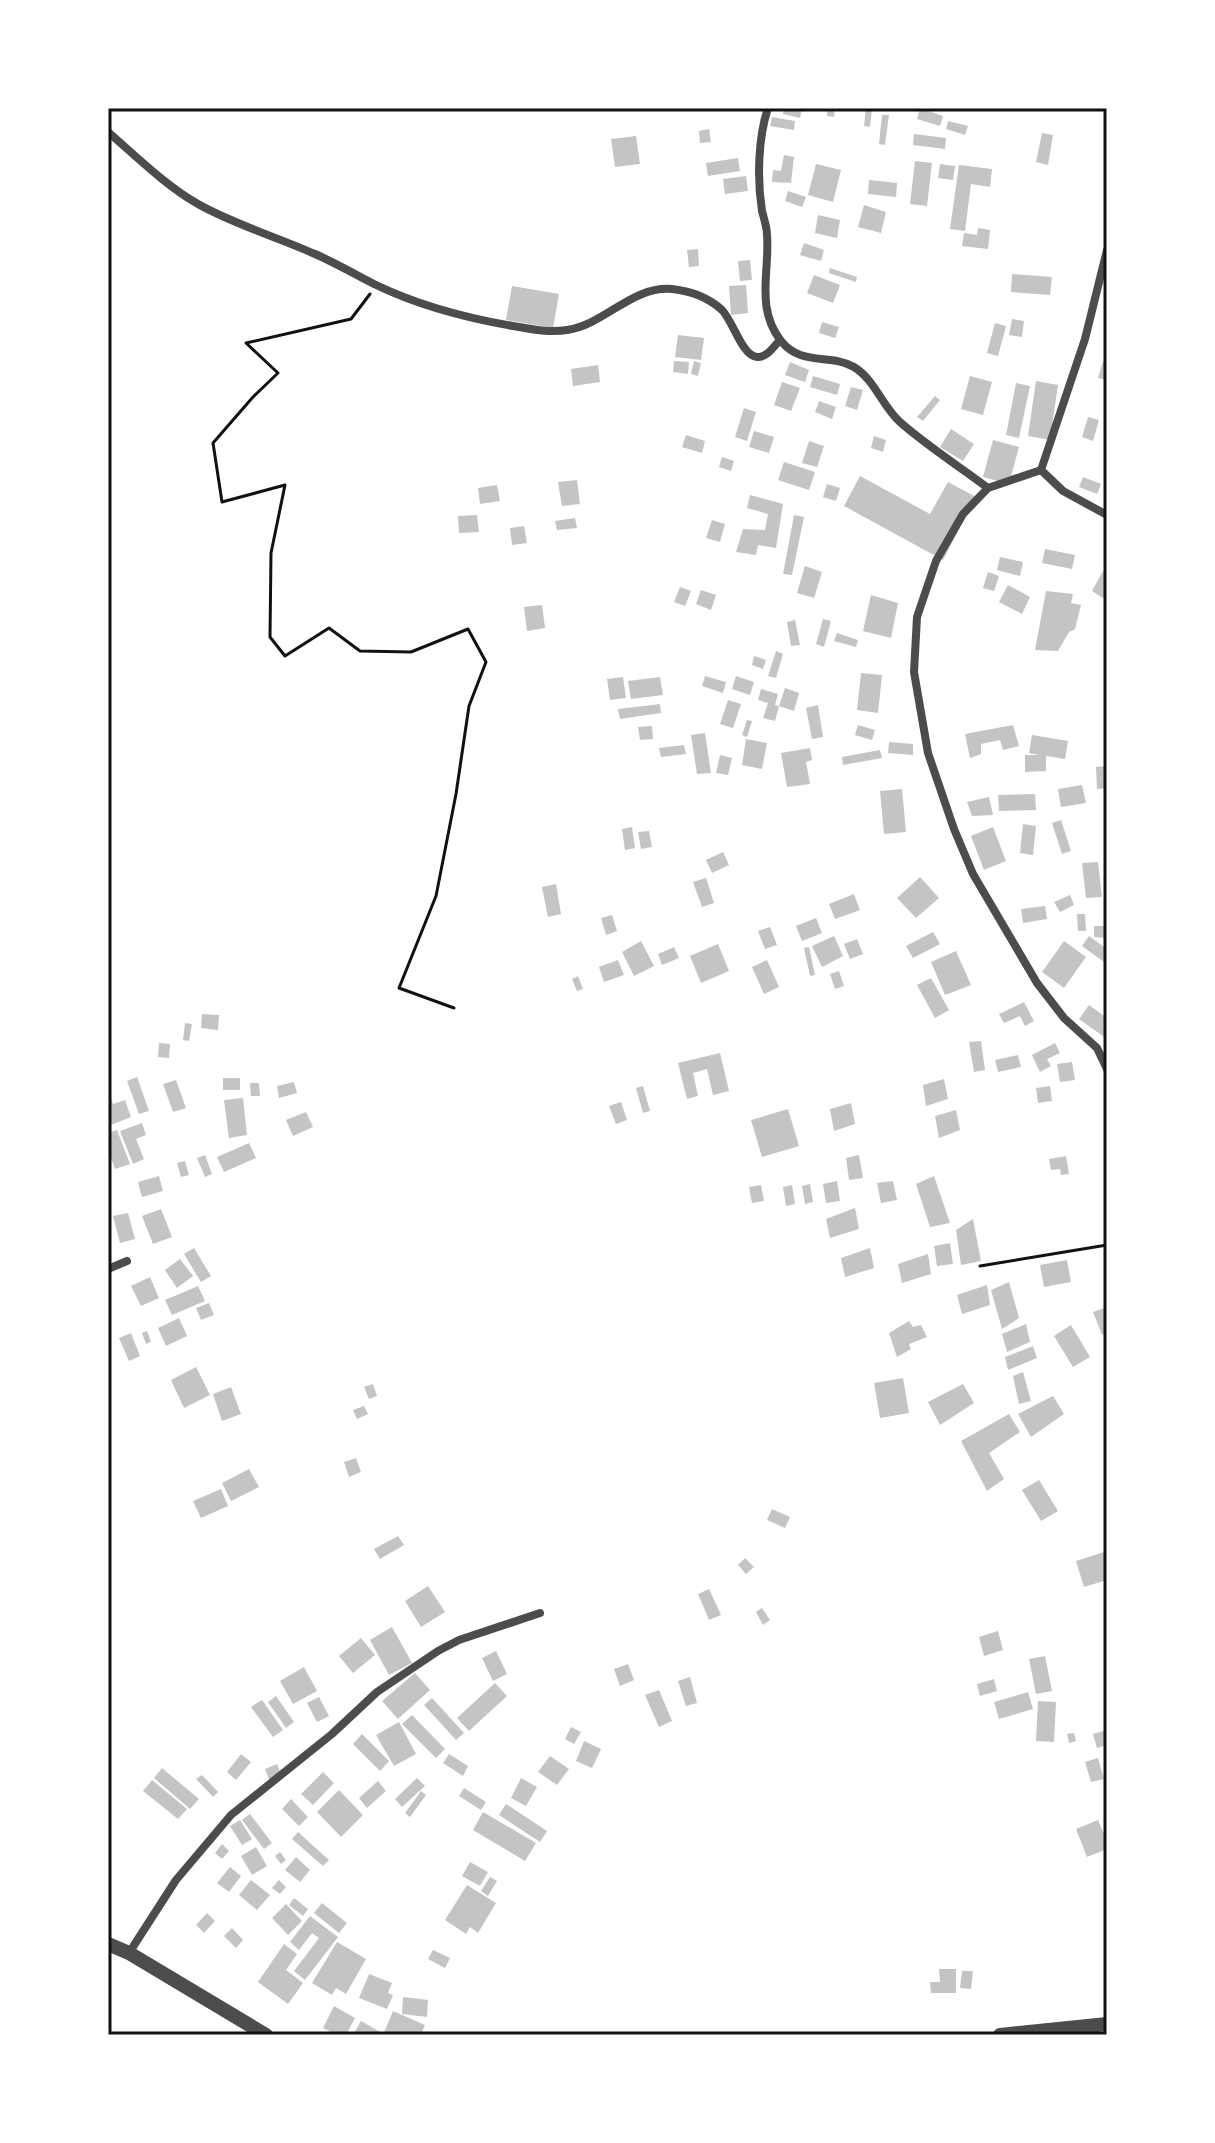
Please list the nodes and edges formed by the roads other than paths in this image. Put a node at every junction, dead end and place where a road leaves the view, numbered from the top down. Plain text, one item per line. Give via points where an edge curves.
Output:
1 (768, 108) edge
2 (108, 132) edge
3 (1107, 250) edge
4 (780, 340) junction
5 (1041, 470) junction
6 (988, 488) junction
7 (1107, 515) edge
8 (1107, 1069) edge
9 (127, 1261) dead end
10 (108, 1269) edge
11 (540, 1613) dead end
12 (108, 1944) edge
13 (129, 1953) junction
14 (1107, 2024) edge
15 (266, 2035) edge
16 (1000, 2035) edge

1 - 4 street via 760,181 767,234 764,281 771,323
2 - 4 street via 199,204 377,285 468,319 568,330 595,321 629,299 655,289 674,289 697,294 722,310 747,353 766,355
3 - 5 street via 1085,339
4 - 6 street via 805,357 850,365 864,374 900,422
5 - 6 street
5 - 7 street via 1063,491
6 - 8 street via 963,514 936,561 917,617 914,672 928,753 973,874 1037,983 1097,1048
9 - 10 street
11 - 13 street via 459,1640 377,1692 231,1815 176,1880
12 - 13 street
13 - 15 street
14 - 16 street

